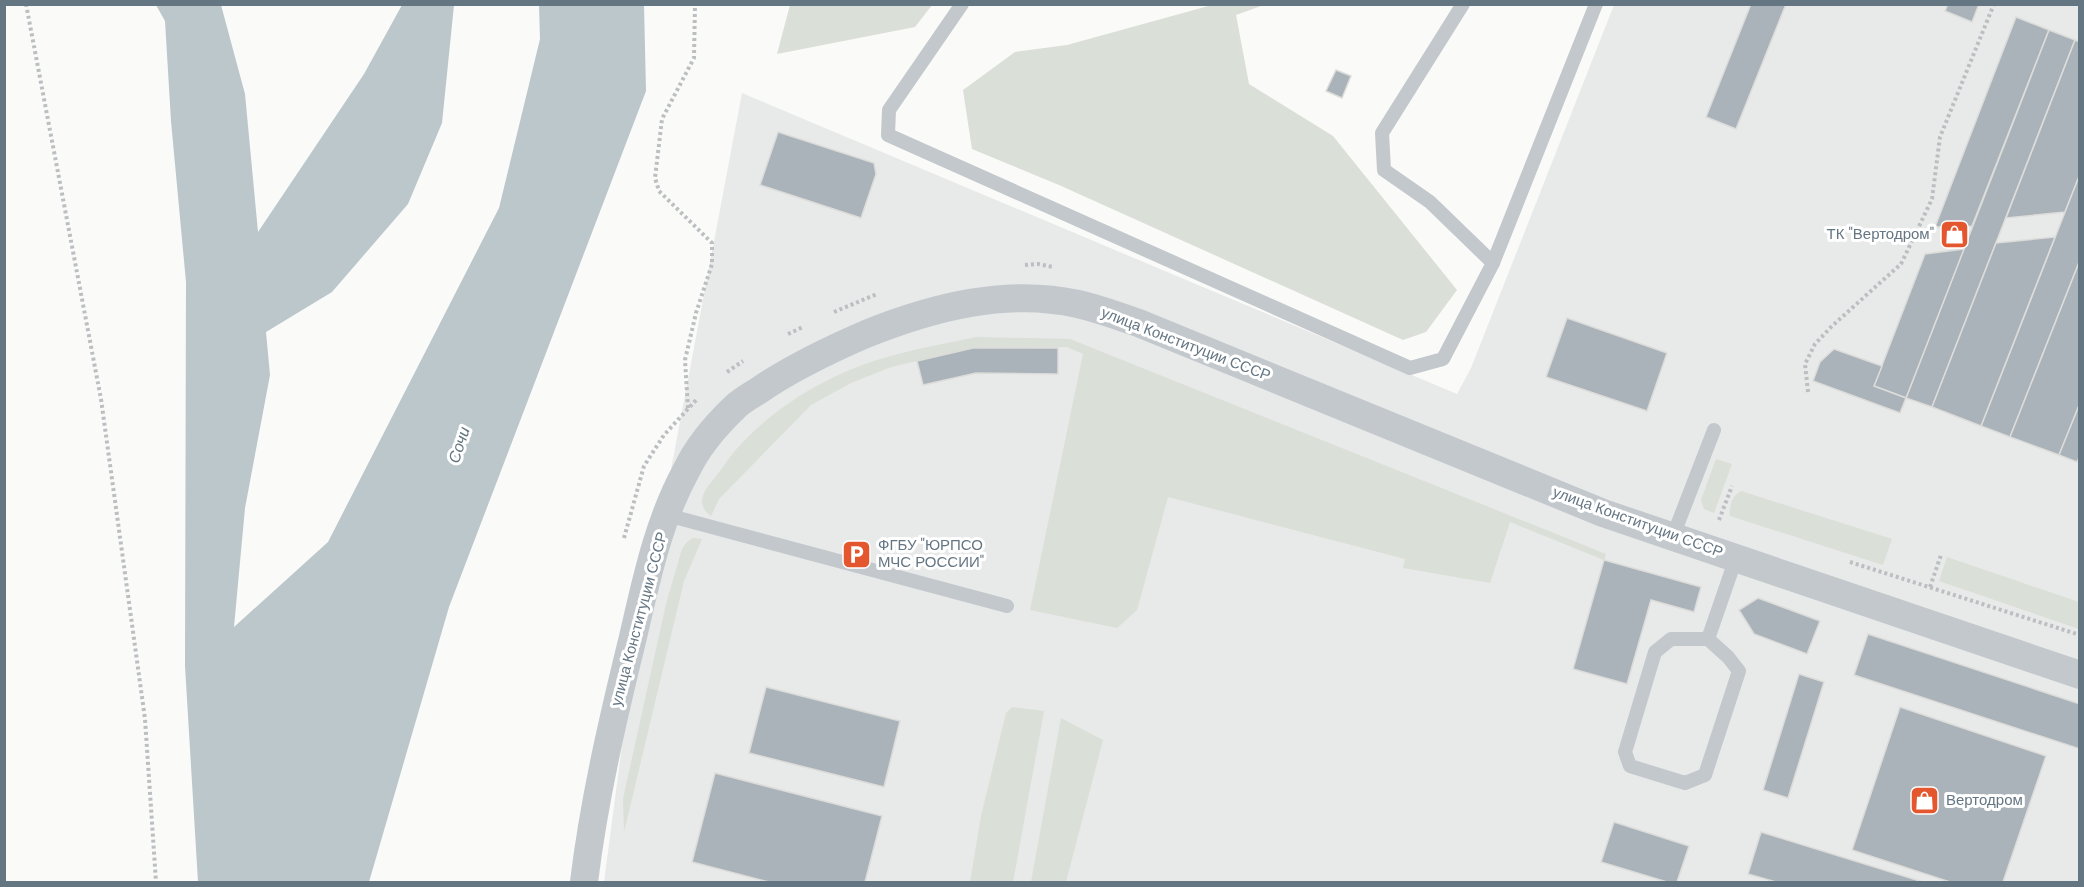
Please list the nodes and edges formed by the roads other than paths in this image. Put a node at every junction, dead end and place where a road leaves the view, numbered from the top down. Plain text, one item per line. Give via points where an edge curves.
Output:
1 (962, 4) edge
2 (1463, 4) edge
3 (1596, 4) edge
4 (1493, 263) junction
5 (1714, 430) dead end
6 (667, 515) junction
7 (1673, 536) junction
8 (1736, 558) junction
9 (1007, 606) dead end
10 (1708, 639) junction
11 (2079, 675) edge
12 (584, 882) edge

1 - 4 lane via 889,110 888,135 1410,368 1443,359
2 - 4 lane via 1382,133 1384,170 1430,202
3 - 4 lane
5 - 7 lane
6 - 7 street, улица Конституции СССР via 686,470 713,432 736,406 778,377 844,343 905,318 976,301 1030,298 1078,304 1142,324 1603,513
6 - 9 lane
6 - 12 street, улица Конституции СССР via 650,565 617,703
7 - 8 street, улица Конституции СССР
8 - 10 lane
8 - 11 street, улица Конституции СССР
10 - 10 lane via 1671,639 1655,652 1625,752 1630,766 1685,783 1706,775 1739,671

